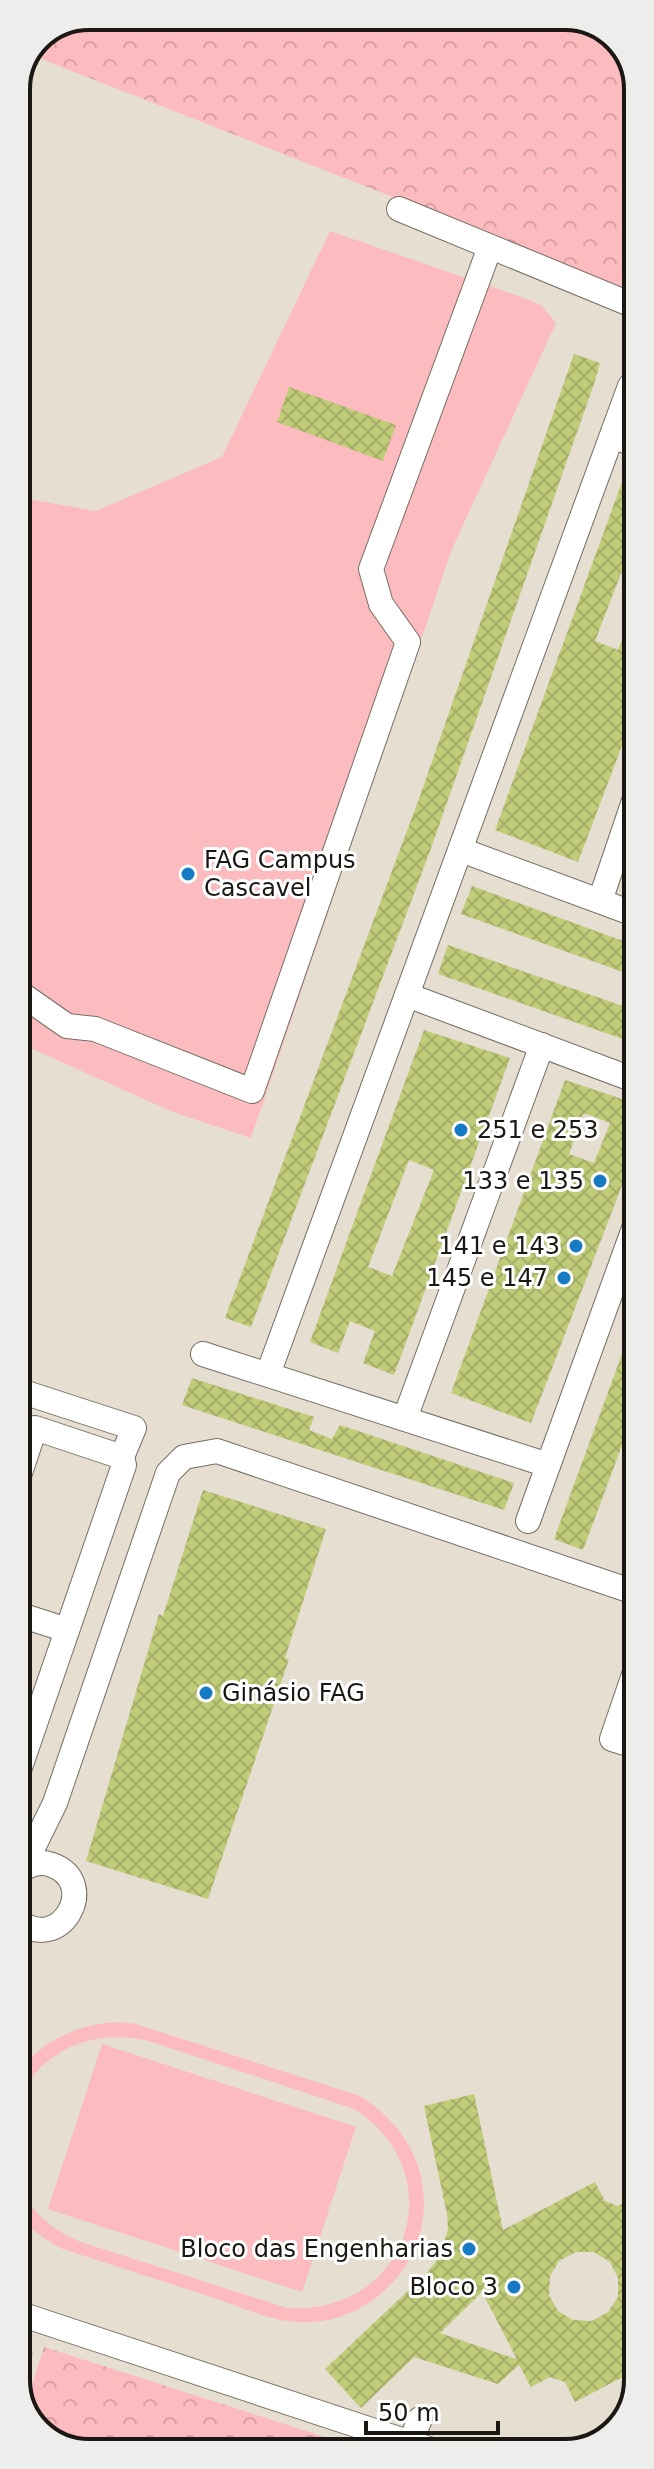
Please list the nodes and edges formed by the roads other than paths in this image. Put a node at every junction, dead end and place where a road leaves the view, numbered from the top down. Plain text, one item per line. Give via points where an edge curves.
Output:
1 (399, 209) dead end
2 (490, 247) junction
3 (624, 302) edge
4 (624, 404) edge
5 (613, 436) junction
6 (624, 441) edge
7 (624, 830) edge
8 (461, 850) junction
9 (600, 901) junction
10 (624, 910) edge
11 (407, 995) junction
12 (30, 1000) edge
13 (542, 1045) junction
14 (624, 1076) edge
15 (624, 1256) edge
16 (203, 1354) dead end
17 (268, 1374) junction
18 (30, 1394) edge
19 (46, 1400) junction
20 (85, 1412) junction
21 (405, 1418) junction
22 (35, 1428) junction
23 (76, 1442) junction
24 (30, 1443) edge
25 (122, 1457) junction
26 (548, 1465) junction
27 (528, 1521) dead end
28 (624, 1589) edge
29 (30, 1618) edge
30 (67, 1630) junction
31 (624, 1704) edge
32 (30, 1738) edge
33 (624, 1743) edge
34 (55, 1803) junction
35 (30, 1852) edge
36 (30, 1866) edge
37 (56, 1866) junction
38 (30, 1924) edge
39 (30, 2317) edge
40 (420, 2419) dead end
41 (398, 2439) edge
42 (412, 2439) edge

1 - 2 street
2 - 3 street
2 - 12 street via 371,569 381,604 408,642 252,1091 95,1029 67,1026
4 - 5 street
5 - 6 street
5 - 8 street
7 - 9 street
8 - 9 street
8 - 11 street
9 - 10 street
11 - 13 street
11 - 17 street
13 - 14 street
13 - 21 street
15 - 26 street
16 - 17 street
17 - 21 street
18 - 19 street
19 - 20 street
19 - 22 street
20 - 23 street
20 - 25 street via 134,1428
21 - 26 street
22 - 23 street
22 - 24 street
23 - 25 street
25 - 30 street via 124,1465
26 - 27 street
28 - 34 street via 217,1451 184,1457 168,1473
29 - 30 street
30 - 32 street
31 - 33 street via 612,1739
34 - 35 street
34 - 37 street
36 - 37 street
37 - 38 street via 71,1881 74,1902 55,1927
39 - 41 street
40 - 42 street

